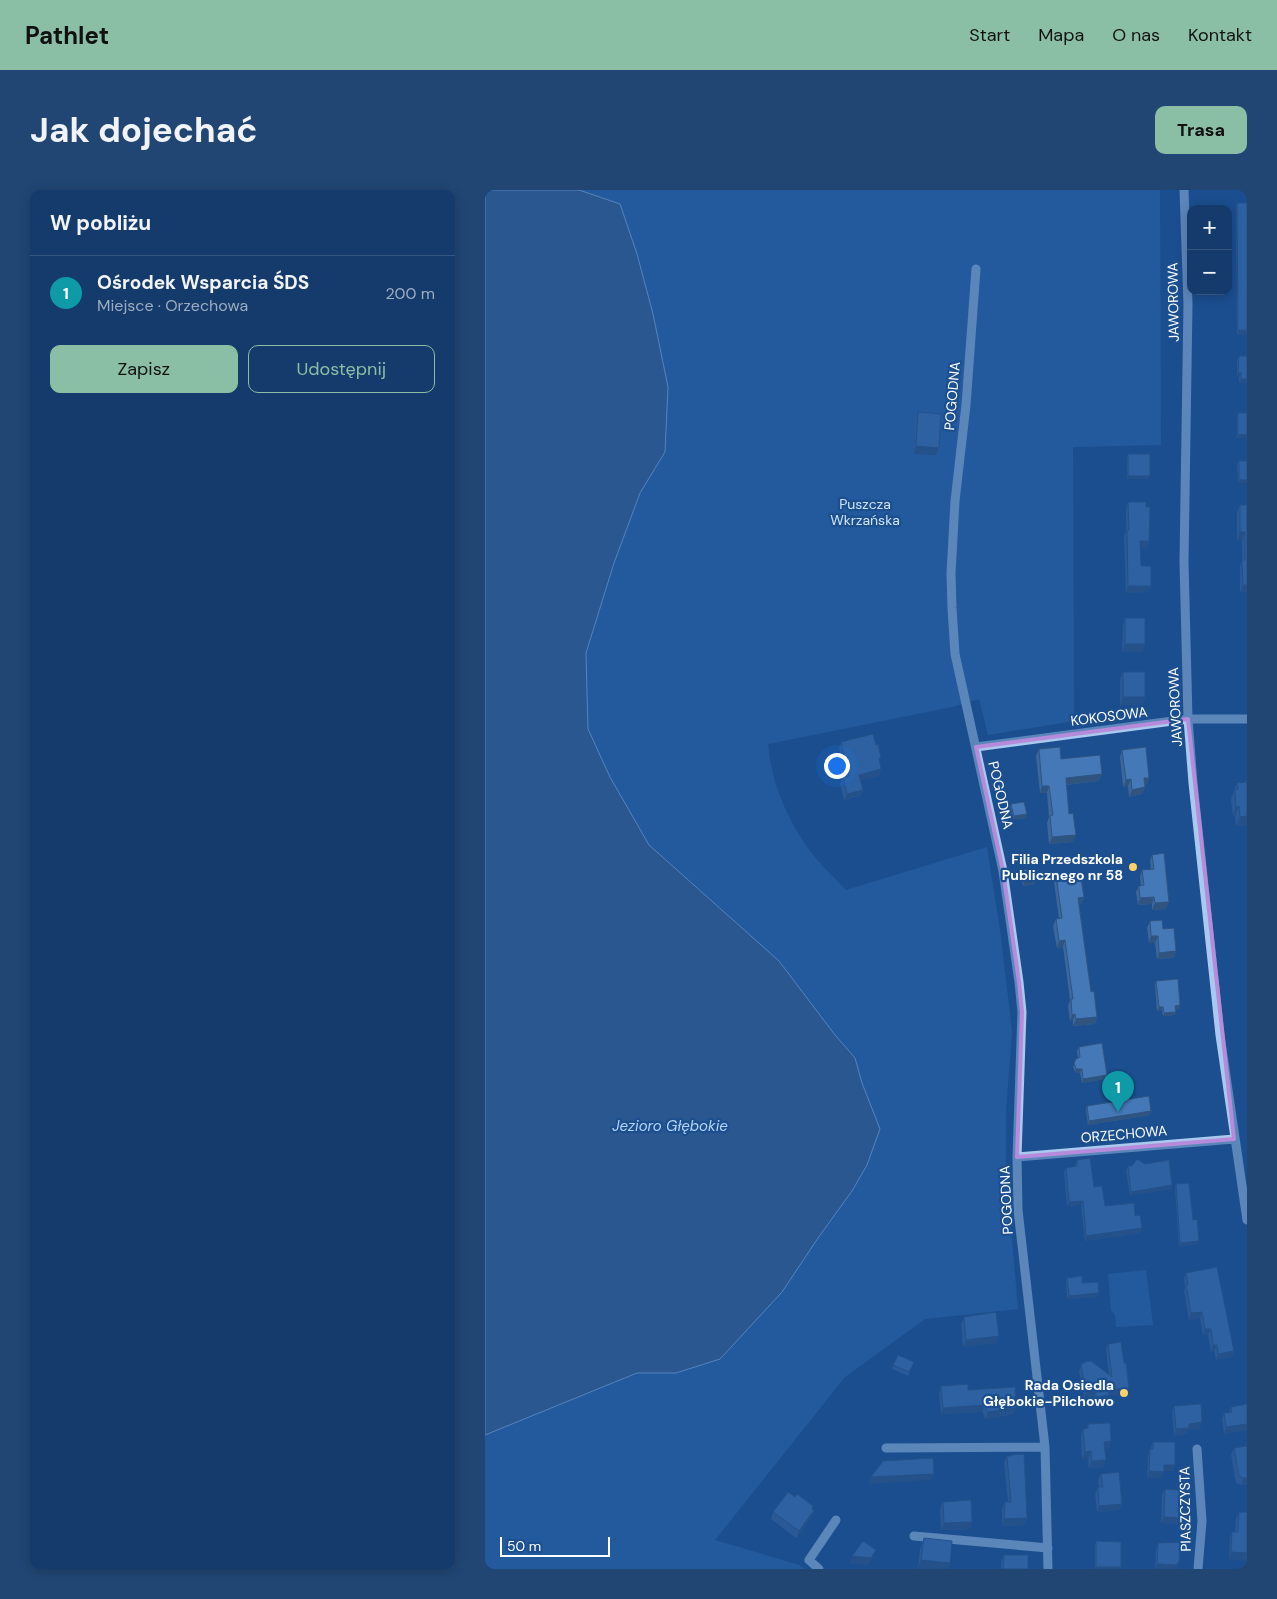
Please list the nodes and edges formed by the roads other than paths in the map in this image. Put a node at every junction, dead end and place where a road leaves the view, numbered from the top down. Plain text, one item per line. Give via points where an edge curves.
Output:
1 (1184, 190) edge
2 (976, 269) dead end
3 (1188, 719) junction
4 (1247, 719) edge
5 (976, 747) junction
6 (1234, 1139) junction
7 (1017, 1157) junction
8 (1247, 1220) edge
9 (1045, 1447) junction
10 (886, 1448) dead end
11 (1197, 1449) dead end
12 (836, 1520) dead end
13 (914, 1536) dead end
14 (1048, 1548) junction
15 (819, 1569) edge
16 (1048, 1569) edge
17 (1198, 1569) edge

1 - 3 street, JAWOROWA via 1188,304 1184,562
2 - 5 street, POGODNA via 951,574 955,654
3 - 4 street, KOKOSOWA
3 - 5 street, KOKOSOWA
3 - 6 street, JAWOROWA via 1220,1035
5 - 7 street, POGODNA via 1003,871 1022,1012
6 - 7 street, ORZECHOWA
6 - 8 street, JAWOROWA
7 - 9 street, POGODNA via 1019,1219
9 - 10 street
9 - 14 street, POGODNA
11 - 17 street, PIASZCZYSTA via 1202,1521
12 - 15 street via 809,1560
13 - 14 street
14 - 16 street, POGODNA

